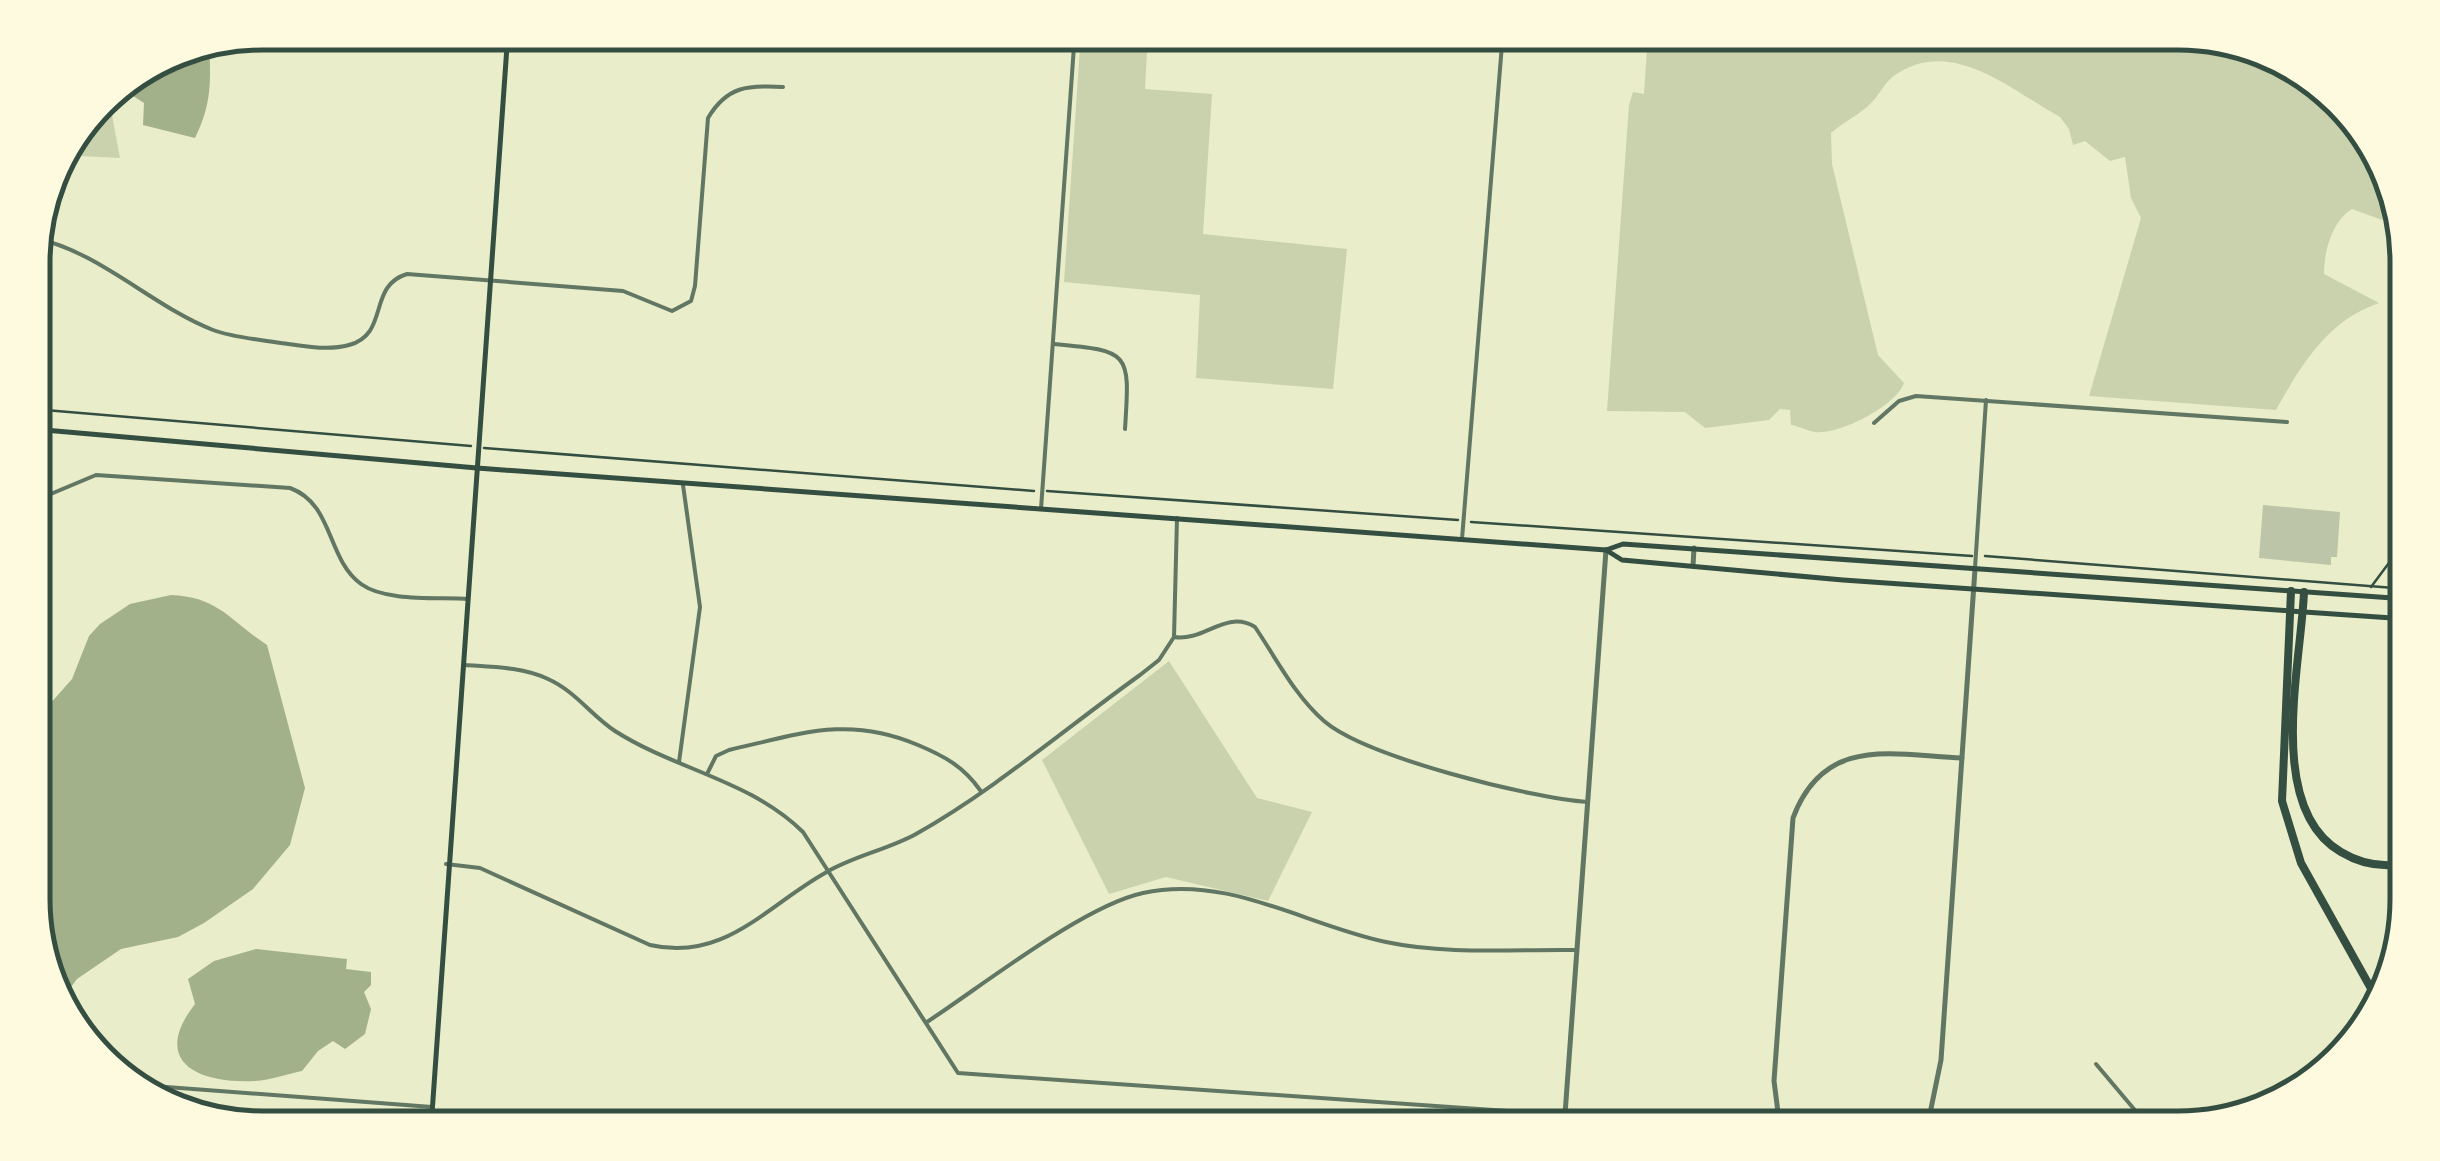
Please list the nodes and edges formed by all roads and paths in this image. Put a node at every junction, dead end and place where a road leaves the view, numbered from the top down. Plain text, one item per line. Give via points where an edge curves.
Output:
1 (507, 50) edge
2 (1074, 50) edge
3 (1502, 50) edge
4 (783, 87) dead end
5 (51, 243) edge
6 (490, 280) junction
7 (1054, 344) junction
8 (1986, 400) junction
9 (50, 410) edge
10 (1874, 422) dead end
11 (2288, 422) dead end
12 (1125, 429) dead end
13 (50, 430) edge
14 (452, 444) dead end
15 (499, 449) dead end
16 (476, 468) junction
17 (682, 482) junction
18 (1042, 491) junction
19 (50, 494) edge
20 (1041, 508) junction
21 (1177, 518) junction
22 (1465, 521) junction
23 (1462, 539) junction
24 (1694, 548) junction
25 (1606, 550) junction
26 (1977, 556) junction
27 (2390, 561) edge
28 (1693, 566) junction
29 (1975, 568) junction
30 (2371, 586) junction
31 (1974, 588) junction
32 (2390, 588) edge
33 (2291, 591) junction
34 (2304, 592) junction
35 (2390, 598) edge
36 (468, 599) junction
37 (2290, 611) junction
38 (2303, 612) junction
39 (2390, 618) edge
40 (1174, 637) junction
41 (463, 664) junction
42 (1962, 758) junction
43 (679, 762) junction
44 (707, 774) junction
45 (980, 790) junction
46 (1588, 802) junction
47 (446, 864) junction
48 (2390, 866) edge
49 (828, 871) junction
50 (1577, 950) junction
51 (2370, 987) edge
52 (926, 1023) junction
53 (2096, 1064) dead end
54 (164, 1087) edge
55 (432, 1107) junction
56 (432, 1111) edge
57 (1494, 1111) edge
58 (1565, 1111) edge
59 (1778, 1111) edge
60 (1931, 1111) edge
61 (2136, 1111) edge

1 - 6 main road
2 - 7 street
3 - 22 street
4 - 6 street via 738,87 708,118 695,286 683,307 661,308 624,291
5 - 6 street via 209,329 325,348 366,338 383,292 401,276
6 - 16 main road
7 - 12 street via 1105,348 1122,358 1128,377
7 - 18 street
8 - 10 street via 1916,396
8 - 11 street
8 - 26 street
9 - 14 path
13 - 16 main road
15 - 18 path
16 - 17 main road
16 - 36 main road
17 - 20 main road
17 - 43 street via 700,607
18 - 20 street
18 - 22 path
19 - 36 street via 96,475 290,488 317,504 346,568 362,585
20 - 21 main road
21 - 23 main road
21 - 40 street
22 - 23 street
22 - 26 path
23 - 25 main road
24 - 25 main road via 1623,544
24 - 28 street
24 - 29 main road
25 - 28 main road via 1622,560
25 - 46 street
26 - 29 street
26 - 30 path
27 - 30 path
28 - 31 main road
29 - 31 street
29 - 33 main road
30 - 32 path
31 - 37 main road
31 - 42 street
33 - 34 main road
33 - 37 highway
34 - 35 main road
34 - 38 highway
36 - 41 main road
37 - 38 main road
37 - 51 highway via 2280,774 2288,830
38 - 39 main road
38 - 48 highway via 2294,776 2303,811 2319,835 2345,854
40 - 45 street via 1159,660
40 - 46 street via 1189,640 1244,620 1307,704 1343,735 1538,798
41 - 43 street via 547,678 613,730
41 - 47 main road
42 - 59 street via 1847,758 1820,774 1800,799 1774,1081
42 - 60 street via 1942,1060
43 - 44 street
44 - 45 street via 716,756 729,750 849,726 889,733 952,759
44 - 49 street via 779,808
45 - 49 street via 918,833
46 - 50 street
47 - 49 street via 480,868 677,951 720,941
47 - 55 main road
49 - 52 street
50 - 52 street via 1391,943 1247,898 1181,888 1142,893 1090,915
50 - 58 street
52 - 57 street via 958,1073
53 - 61 street
54 - 55 street
55 - 56 main road

